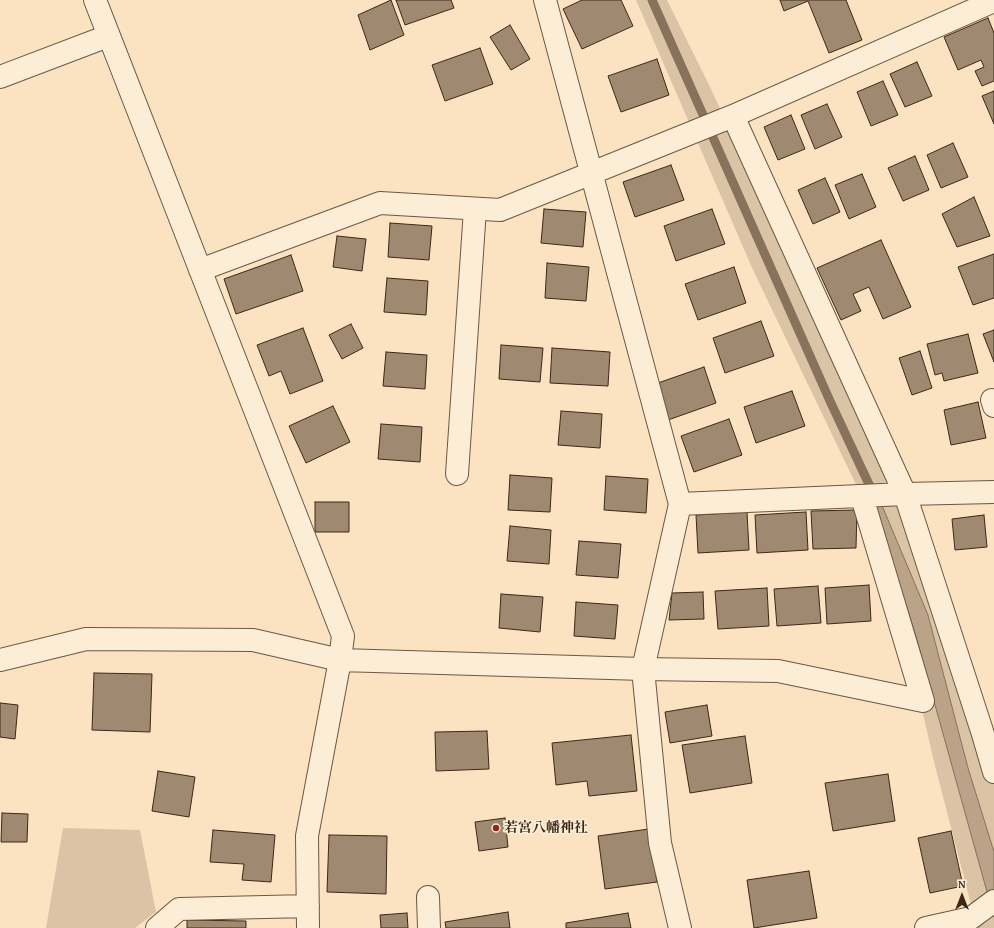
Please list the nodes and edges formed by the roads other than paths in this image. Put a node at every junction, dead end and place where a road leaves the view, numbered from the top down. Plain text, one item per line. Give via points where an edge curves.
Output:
1 (94, 0) edge
2 (545, 0) edge
3 (994, 2) edge
4 (108, 36) junction
5 (0, 77) edge
6 (733, 116) junction
7 (592, 174) junction
8 (475, 209) junction
9 (200, 270) junction
10 (456, 474) dead end
11 (994, 492) edge
12 (905, 494) junction
13 (862, 496) junction
14 (680, 504) junction
15 (0, 660) edge
16 (340, 660) junction
17 (643, 668) junction
18 (994, 772) edge
19 (428, 897) dead end
20 (994, 901) edge
21 (308, 906) junction
22 (157, 928) edge
23 (308, 928) edge
24 (429, 928) edge
25 (680, 928) edge
26 (926, 928) edge

1 - 4 street
2 - 7 street
3 - 6 street
4 - 5 street
4 - 9 street
6 - 7 street
6 - 12 street
7 - 8 street via 500,210
7 - 14 street
8 - 9 street via 380,203
8 - 10 street
9 - 16 street via 342,636
11 - 12 street
12 - 13 street
12 - 18 street
13 - 14 street
13 - 17 street via 922,701 778,670
14 - 17 street
15 - 16 street via 86,639 253,640
16 - 17 street
16 - 21 street via 307,836
17 - 25 street via 660,844
19 - 24 street
20 - 26 street via 971,918
21 - 22 street via 179,909
21 - 23 street

